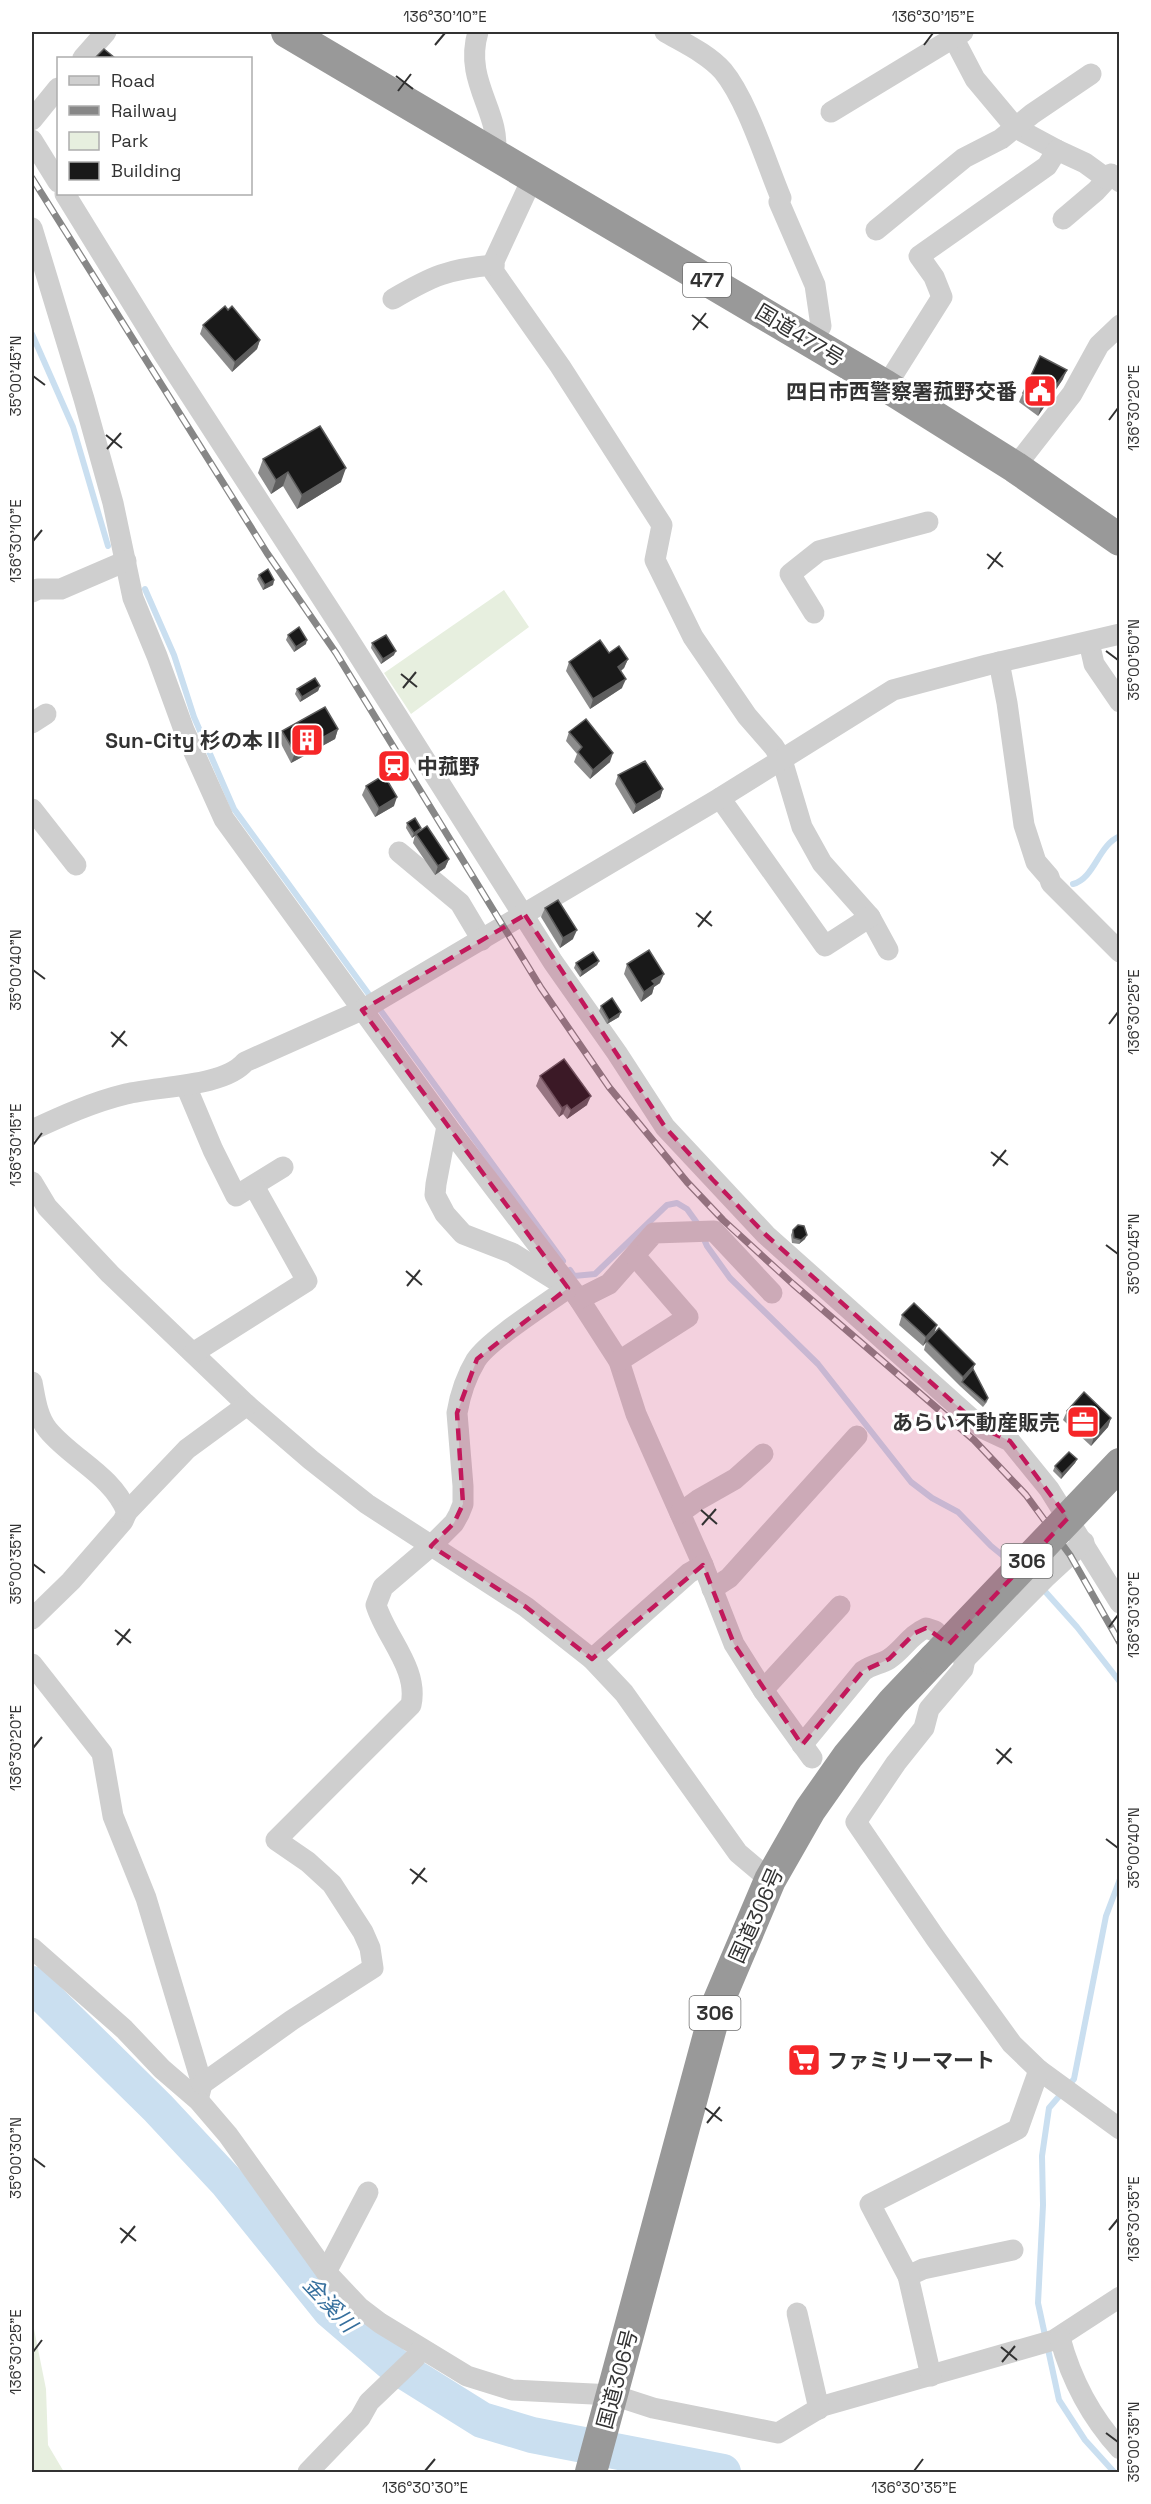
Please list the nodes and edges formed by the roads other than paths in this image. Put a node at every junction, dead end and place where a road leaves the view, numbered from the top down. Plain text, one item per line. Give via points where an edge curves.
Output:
1 (106, 32) edge
2 (287, 32) edge
3 (478, 32) edge
4 (665, 32) edge
5 (958, 34) edge
6 (84, 57) edge
7 (1091, 74) dead end
8 (57, 89) edge
9 (831, 112) dead end
10 (32, 120) edge
11 (1016, 128) junction
12 (32, 140) edge
13 (1057, 150) junction
14 (495, 154) junction
15 (533, 177) junction
16 (57, 180) edge
17 (1113, 180) edge
18 (66, 195) edge
19 (1063, 219) dead end
20 (32, 228) edge
21 (876, 230) dead end
22 (494, 265) junction
23 (393, 299) dead end
24 (1119, 325) edge
25 (812, 342) junction
26 (886, 386) junction
27 (1015, 467) junction
28 (928, 522) dead end
29 (1119, 540) edge
30 (126, 561) junction
31 (32, 592) edge
32 (813, 613) dead end
33 (1119, 634) edge
34 (1089, 642) junction
35 (999, 662) junction
36 (1119, 702) edge
37 (782, 760) junction
38 (720, 798) junction
39 (32, 809) edge
40 (399, 852) dead end
41 (76, 865) dead end
42 (525, 915) junction
43 (870, 917) junction
44 (482, 940) junction
45 (888, 950) dead end
46 (1119, 952) edge
47 (363, 1010) junction
48 (186, 1086) junction
49 (447, 1126) junction
50 (32, 1130) edge
51 (283, 1167) dead end
52 (32, 1182) edge
53 (254, 1186) junction
54 (635, 1256) junction
55 (772, 1293) dead end
56 (573, 1294) junction
57 (193, 1353) junction
58 (619, 1361) junction
59 (32, 1382) edge
60 (248, 1405) junction
61 (858, 1436) dead end
62 (763, 1454) dead end
63 (1119, 1464) edge
64 (127, 1512) junction
65 (680, 1513) junction
66 (1084, 1542) junction
67 (431, 1546) junction
68 (703, 1565) junction
69 (712, 1589) junction
70 (1119, 1603) edge
71 (840, 1606) dead end
72 (32, 1619) edge
73 (592, 1659) junction
74 (950, 1659) junction
75 (32, 1664) edge
76 (763, 1690) junction
77 (770, 1880) junction
78 (32, 1948) edge
79 (1047, 2075) junction
80 (200, 2092) junction
81 (1119, 2129) edge
82 (368, 2193) dead end
83 (1013, 2250) dead end
84 (326, 2272) junction
85 (908, 2276) junction
86 (1119, 2297) edge
87 (797, 2313) dead end
88 (1057, 2339) junction
89 (418, 2354) junction
90 (931, 2376) junction
91 (610, 2408) junction
92 (819, 2409) junction
93 (1119, 2449) edge
94 (308, 2472) edge
95 (591, 2472) edge

1 - 6 street
2 - 14 highway, 国道477号 / 477
3 - 14 street via 474,65 498,140
4 - 25 street via 710,59 738,94 814,285 821,326
5 - 9 street
5 - 11 street via 975,79
7 - 11 street
8 - 10 street
11 - 13 street
11 - 21 street via 964,158
12 - 16 street
13 - 17 street
13 - 26 street via 1047,166 919,256 942,297
14 - 15 highway, 国道477号 / 477
15 - 22 street
15 - 25 highway, 国道477号 / 477
17 - 19 street
18 - 42 street
20 - 30 street via 84,399
22 - 23 street via 448,271
22 - 37 street via 494,272 662,525 655,560 693,637
24 - 27 street via 1099,345 1072,394
25 - 26 highway, 国道477号 / 477
26 - 27 highway, 国道477号 / 477
27 - 29 highway, 国道477号 / 477
28 - 32 street via 819,551 790,574
30 - 31 street via 61,589
30 - 47 street via 133,598 184,730 224,819
33 - 34 street
34 - 35 street
34 - 36 street via 1094,664
35 - 37 street via 893,690
35 - 46 street via 1024,825 1036,862 1051,883
37 - 38 street
37 - 43 street via 802,827 822,863
38 - 42 street
38 - 43 street via 825,946
39 - 41 street
40 - 44 street via 460,903
42 - 44 street
42 - 66 street via 665,1127 766,1235 982,1428 1010,1441 1049,1489
43 - 45 street
44 - 47 street
47 - 48 street via 240,1067
47 - 49 street
48 - 50 street via 128,1093
48 - 53 street via 236,1196
49 - 56 street
49 - 56 street via 435,1195 445,1214 463,1234 512,1252
51 - 53 street
52 - 57 street via 47,1207 110,1274
53 - 57 street via 308,1281
54 - 55 street via 654,1233 714,1231
54 - 56 street via 609,1284
54 - 58 street via 688,1317
56 - 58 street
56 - 67 street via 501,1337 477,1359 457,1413 463,1504 454,1523
57 - 60 street
58 - 65 street via 636,1414
59 - 64 street via 47,1429 101,1477 122,1499
60 - 64 street via 187,1449
60 - 67 street via 367,1504
61 - 69 street via 729,1578
62 - 65 street via 735,1479
63 - 74 highway, 国道306号 / 306, bridge
64 - 72 street via 71,1581
65 - 68 street
66 - 70 street
66 - 74 street
67 - 73 street via 526,1607
67 - 80 street via 383,1587 376,1605 408,1673 414,1691 411,1705 276,1840 308,1862 337,1891 370,1948 373,1968 292,2020
68 - 69 street
68 - 73 street via 689,1572
69 - 76 street via 734,1644
71 - 76 street
73 - 77 street via 624,1693 738,1853
74 - 76 street via 935,1632 926,1628 915,1633 889,1659 863,1671 807,1751
74 - 77 highway, 国道306号 / 306 via 892,1702 848,1756 810,1810
74 - 79 street via 963,1669 929,1709 924,1728 856,1822 1012,2044
75 - 80 street via 102,1753 112,1816 146,1898
77 - 91 highway, 国道306号 / 306 via 717,2005
78 - 80 street via 124,2029 162,2069
79 - 81 street
79 - 85 street via 1018,2129 870,2204
80 - 84 street
82 - 84 street
83 - 85 street via 923,2269
84 - 89 street via 359,2307
85 - 90 street
86 - 88 street
87 - 92 street
88 - 90 street
88 - 93 street via 1079,2391
89 - 91 street via 467,2376 512,2390
89 - 94 street via 369,2402 360,2418
90 - 92 street
91 - 92 street via 653,2408 778,2433
91 - 95 highway, 国道306号 / 306

